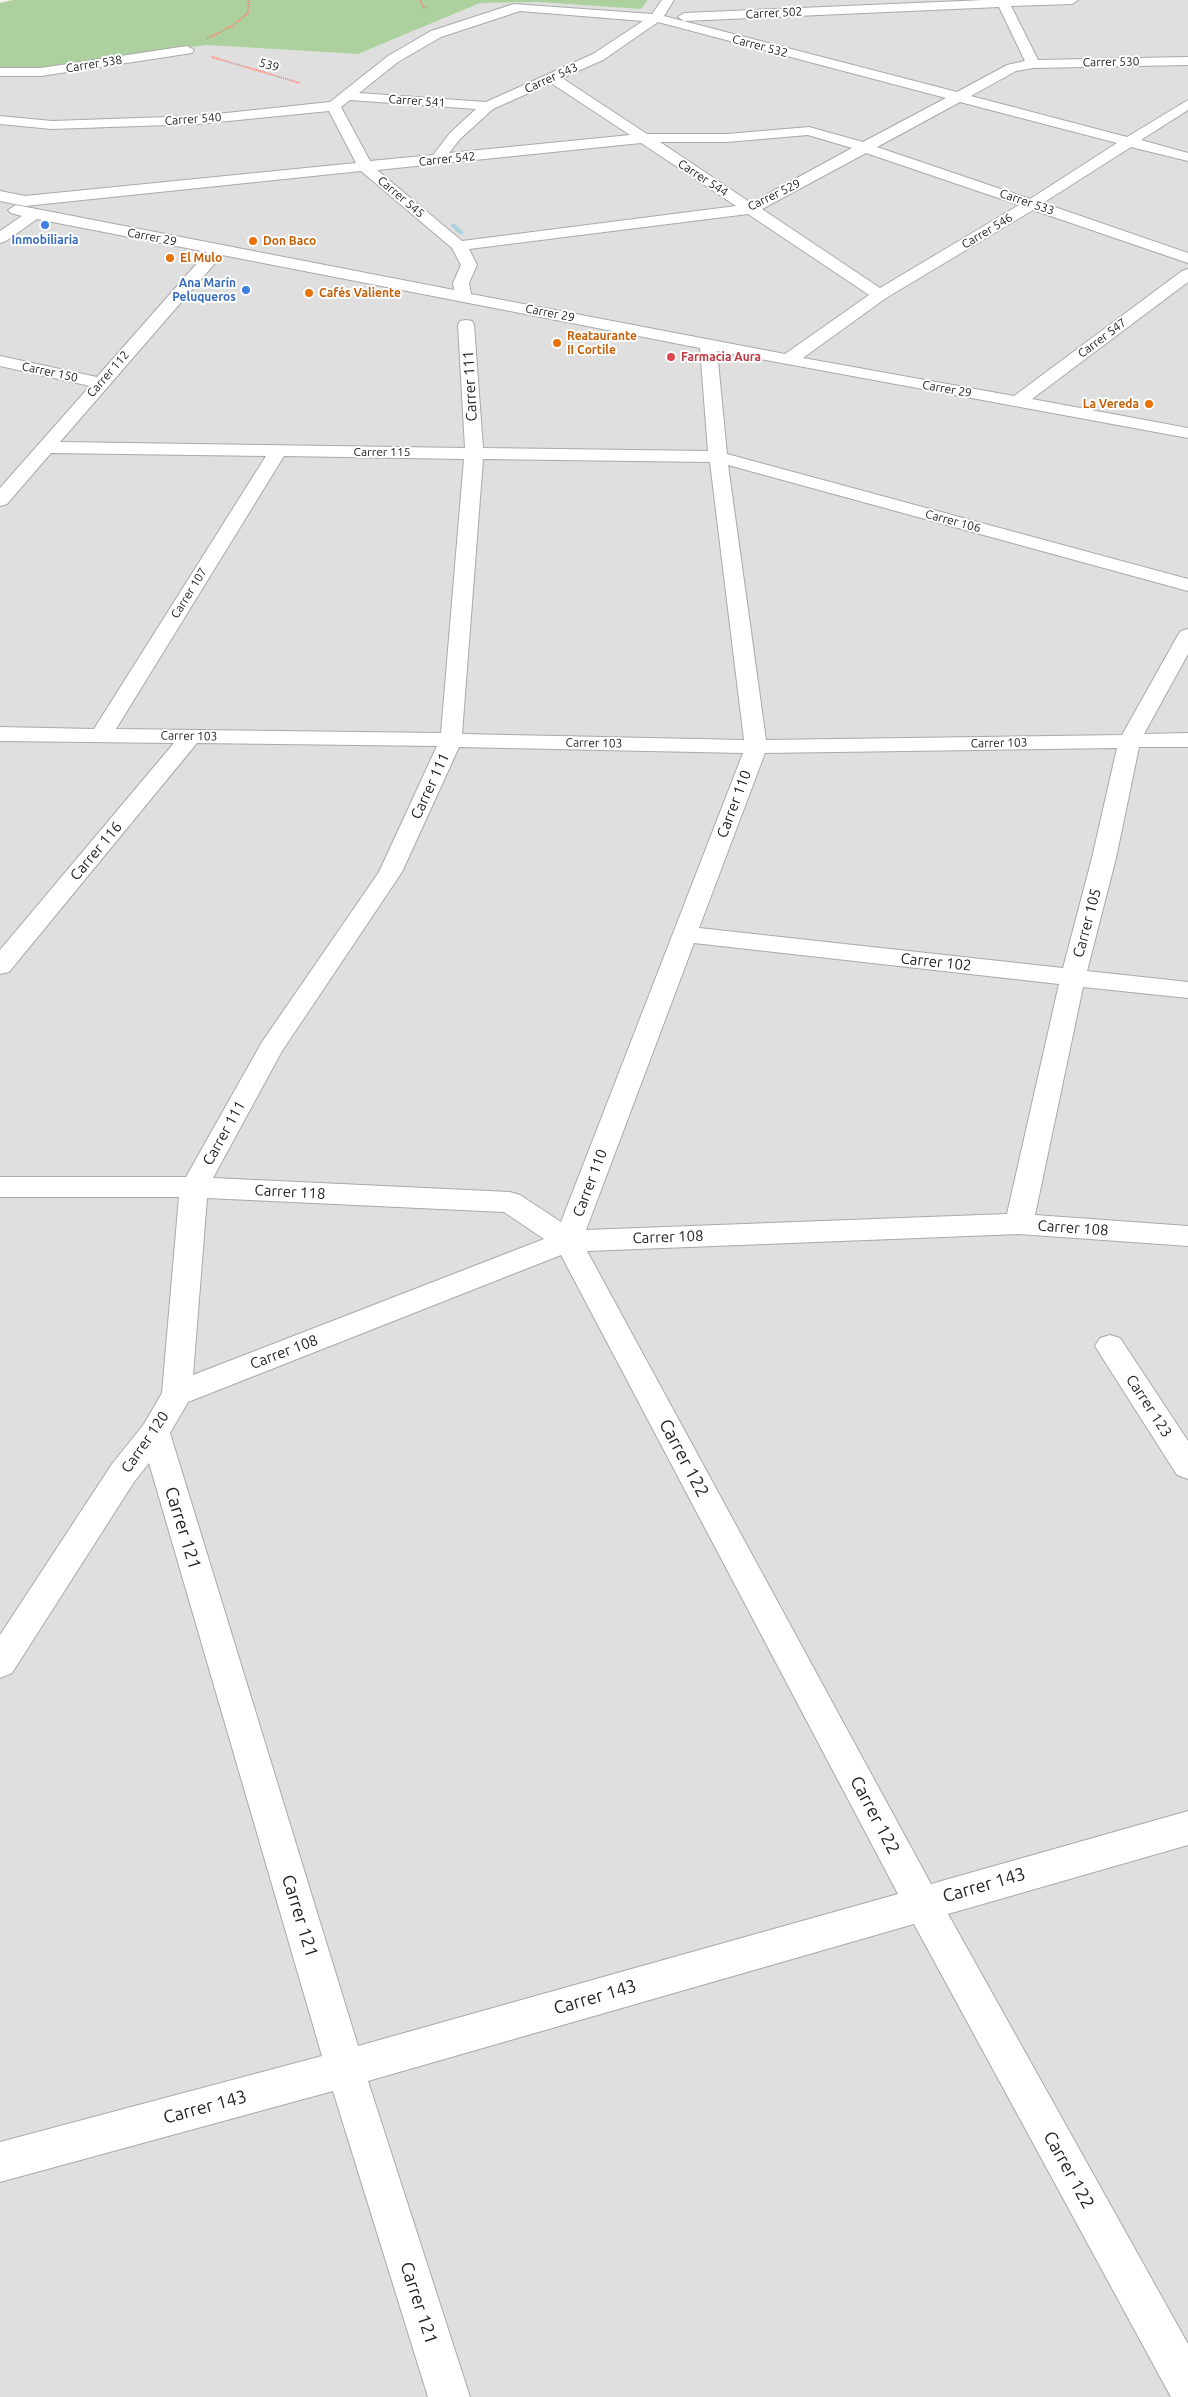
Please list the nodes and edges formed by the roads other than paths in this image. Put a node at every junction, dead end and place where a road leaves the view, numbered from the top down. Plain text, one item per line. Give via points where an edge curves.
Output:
1 (668, 0) edge
2 (1072, 0) edge
3 (1002, 1) edge
4 (656, 18) junction
5 (187, 50) road end
6 (1188, 61) edge
7 (1033, 64) junction
8 (0, 72) edge
9 (552, 77) junction
10 (958, 97) junction
11 (340, 101) junction
12 (1188, 104) edge
13 (488, 106) junction
14 (0, 120) edge
15 (52, 125) junction
16 (0, 128) edge
17 (644, 138) junction
18 (1128, 142) junction
19 (867, 148) junction
20 (1188, 157) edge
21 (437, 160) junction
22 (366, 168) junction
23 (0, 196) edge
24 (1032, 204) junction
25 (0, 207) edge
26 (29, 208) junction
27 (751, 209) junction
28 (0, 238) edge
29 (458, 246) junction
30 (218, 250) junction
31 (1188, 258) edge
32 (1188, 274) edge
33 (880, 295) junction
34 (464, 297) junction
35 (466, 325) dead end
36 (708, 344) junction
37 (788, 360) junction
38 (0, 361) edge
39 (100, 383) junction
40 (1017, 402) junction
41 (1188, 434) edge
42 (46, 447) junction
43 (277, 452) junction
44 (474, 453) junction
45 (718, 457) junction
46 (0, 500) edge
47 (1188, 585) edge
48 (1188, 635) edge
49 (0, 734) edge
50 (101, 735) junction
51 (191, 736) junction
52 (451, 740) junction
53 (1188, 740) edge
54 (1129, 741) junction
55 (756, 747) junction
56 (684, 934) junction
57 (0, 966) edge
58 (1073, 977) junction
59 (1188, 990) edge
60 (0, 1187) edge
61 (194, 1187) junction
62 (1019, 1224) junction
63 (1188, 1236) edge
64 (568, 1241) junction
65 (1110, 1346) dead end
66 (177, 1394) junction
67 (155, 1434) junction
68 (1188, 1466) edge
69 (11, 1627) edge
70 (0, 1663) edge
71 (1188, 1828) edge
72 (922, 1903) junction
73 (345, 2069) junction
74 (0, 2162) edge
75 (1188, 2386) edge
76 (449, 2397) edge

1 - 4 street, Carrer 543
2 - 3 street, Carrer 502
3 - 4 street, Carrer 502
3 - 7 street
4 - 9 street, Carrer 543 via 598,58
4 - 10 street, Carrer 532
4 - 11 street, Carrer 532 via 519,7 436,34 394,59
5 - 8 street, Carrer 538 via 41,72
6 - 7 street, Carrer 530
7 - 10 street, Carrer 529 via 1012,68
9 - 13 street, Carrer 543
9 - 17 street, Carrer 544
10 - 18 street, Carrer 532
10 - 19 street, Carrer 529
11 - 13 street, Carrer 541
11 - 15 street, Carrer 540 via 198,120
11 - 22 street, Carrer 545
12 - 18 street, Carrer 546
13 - 21 street, Carrer 543 via 455,136
14 - 15 street, Carrer 540
15 - 16 street, Carrer 540
17 - 19 street, Carrer 542 via 726,138 809,130
17 - 21 street, Carrer 542
17 - 27 street, Carrer 544
18 - 20 street, Carrer 532
18 - 24 street, Carrer 546
19 - 24 street, Carrer 533
19 - 27 street, Carrer 529
21 - 22 street, Carrer 542
22 - 26 street, Carrer 542
22 - 29 street, Carrer 545
23 - 26 street, Carrer 29
24 - 31 street, Carrer 533
24 - 33 street, Carrer 546
25 - 26 street, Carrer 29
26 - 28 street
26 - 30 street, Carrer 29
27 - 29 street, Carrer 529
27 - 33 street, Carrer 544
29 - 34 street, Carrer 545 via 469,265 462,283
30 - 34 street, Carrer 29
30 - 39 street, Carrer 112
32 - 40 street, Carrer 547
33 - 37 street, Carrer 546
34 - 36 street, Carrer 29
35 - 44 street, Carrer 111
36 - 37 street, Carrer 29
36 - 45 street, Carrer 110
37 - 40 street, Carrer 29
38 - 39 street, Carrer 150
39 - 42 street, Carrer 112
40 - 41 street, Carrer 29
42 - 43 street, Carrer 115
42 - 46 street, Carrer 112
43 - 44 street, Carrer 115
43 - 50 street, Carrer 107
44 - 45 street, Carrer 115
44 - 52 street, Carrer 111
45 - 47 street, Carrer 106
45 - 55 street, Carrer 110
48 - 54 street, Carrer 105
49 - 50 street, Carrer 103
50 - 51 street, Carrer 103
51 - 52 street, Carrer 103
51 - 57 street, Carrer 116
52 - 55 street, Carrer 103
52 - 61 street, Carrer 111 via 390,872 271,1048
53 - 54 street, Carrer 103
54 - 55 street, Carrer 103
54 - 58 street, Carrer 105 via 1104,858
55 - 56 street, Carrer 110
56 - 58 street, Carrer 102
56 - 64 street, Carrer 110
58 - 59 street, Carrer 102
58 - 62 street, Carrer 105
60 - 61 street, Carrer 118
61 - 64 street, Carrer 118 via 510,1202
61 - 66 street, Carrer 120
62 - 63 street, Carrer 108
62 - 64 street, Carrer 108
64 - 66 street, Carrer 108
64 - 72 street, Carrer 122
65 - 68 street, Carrer 123
66 - 67 street, Carrer 120
67 - 69 street, Carrer 120
67 - 73 street, Carrer 121
69 - 70 street, Carrer 120
71 - 72 street, Carrer 143
72 - 73 street, Carrer 143
72 - 75 street, Carrer 122
73 - 74 street, Carrer 143
73 - 76 street, Carrer 121

